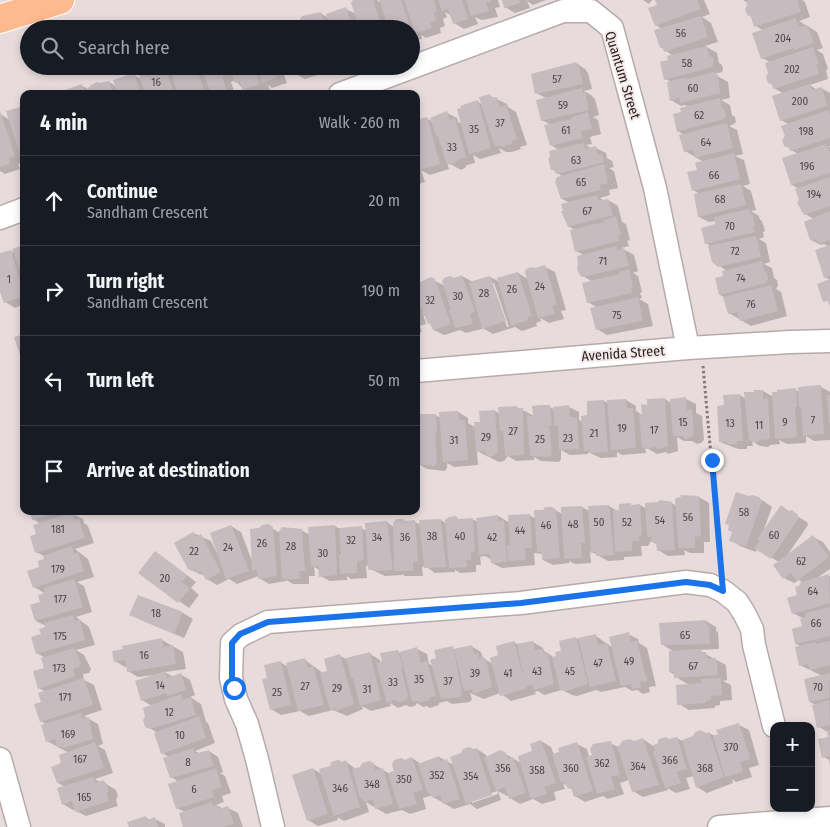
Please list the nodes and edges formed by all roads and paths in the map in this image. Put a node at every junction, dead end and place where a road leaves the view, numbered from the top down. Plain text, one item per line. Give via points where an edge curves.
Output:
1 (60, 0) edge
2 (0, 19) edge
3 (420, 64) edge
4 (391, 75) edge
5 (351, 90) edge
6 (20, 211) edge
7 (0, 218) edge
8 (830, 341) edge
9 (695, 348) junction
10 (420, 371) edge
11 (723, 591) junction
12 (773, 722) edge
13 (0, 760) edge
14 (793, 815) edge
15 (830, 818) edge
16 (19, 827) edge
17 (273, 827) edge
18 (718, 827) edge

1 - 2 main road
3 - 9 street, Quantum Street via 562,11 591,11 612,28
4 - 5 street, Quantum Street
6 - 7 street
8 - 9 street, Avenida Street
9 - 10 street, Avenida Street
9 - 11 path
11 - 12 street via 736,602 752,629
11 - 17 street via 710,585 686,582 521,603 268,622 240,634 232,643 232,678 257,759
13 - 16 street
14 - 15 street
14 - 18 street

